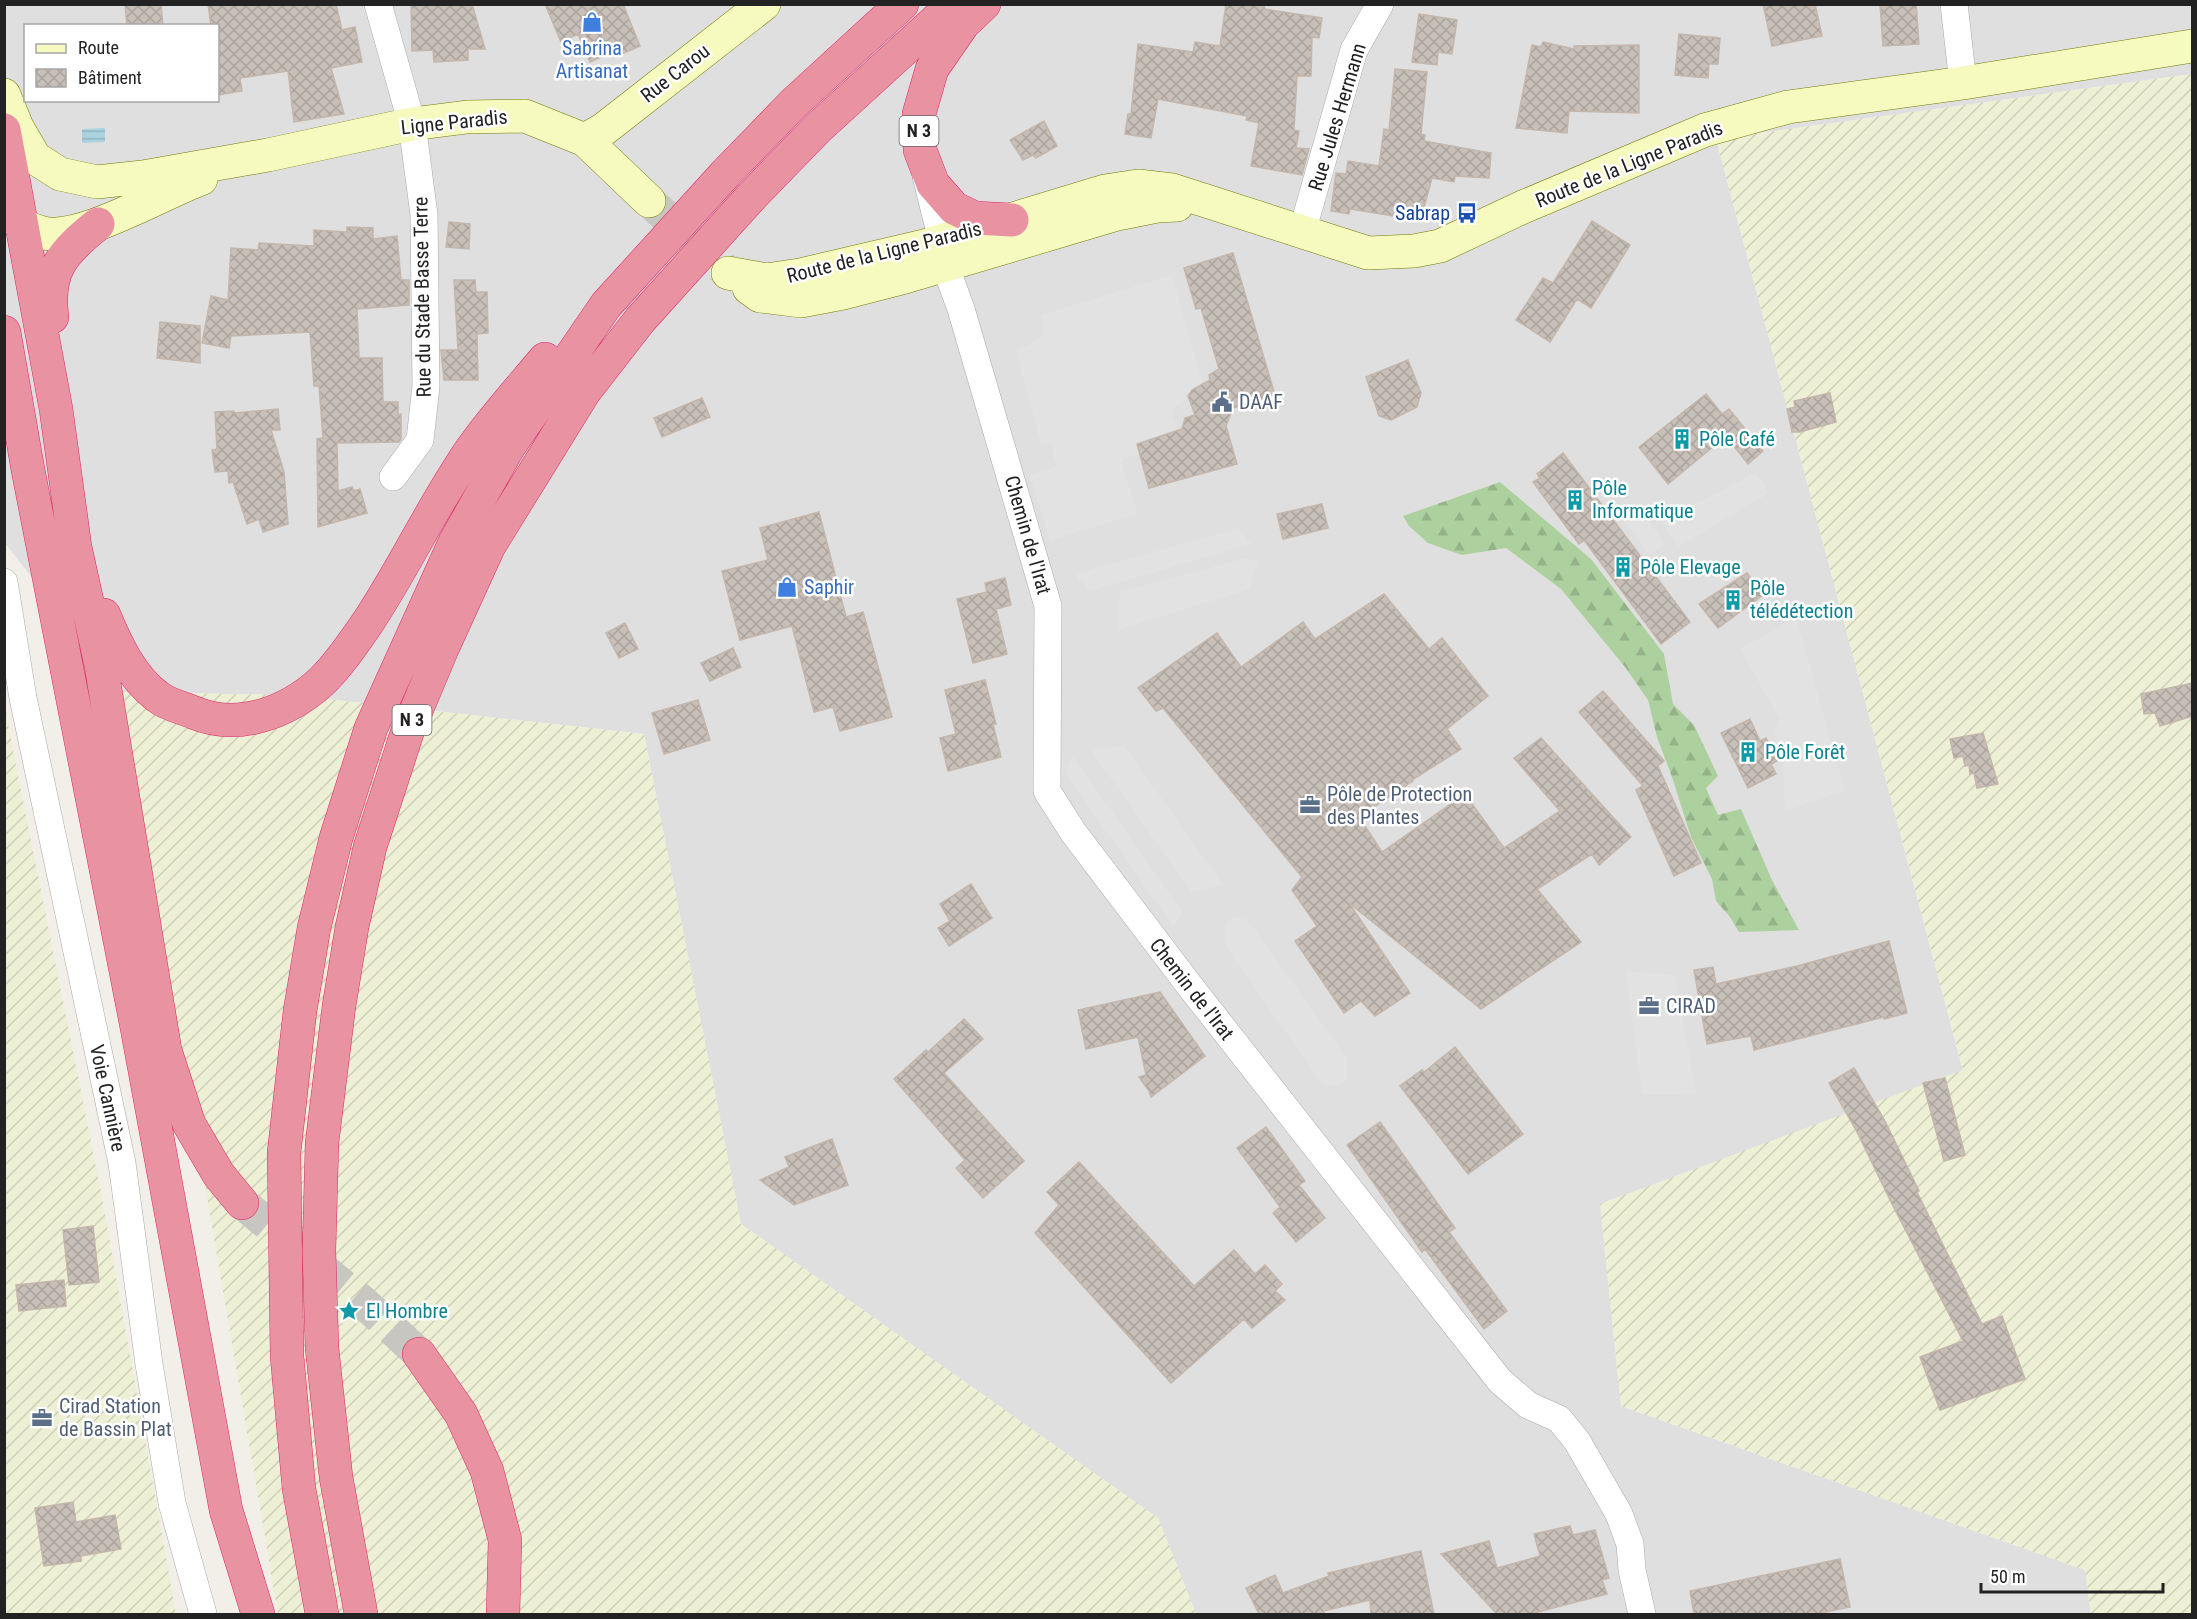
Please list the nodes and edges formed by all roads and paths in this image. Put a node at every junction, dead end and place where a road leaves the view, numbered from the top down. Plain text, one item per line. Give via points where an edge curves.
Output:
1 (378, 4) edge
2 (764, 4) edge
3 (902, 4) edge
4 (954, 4) edge
5 (984, 4) edge
6 (1380, 4) edge
7 (1954, 4) edge
8 (2193, 46) edge
9 (1963, 82) junction
10 (4, 95) edge
11 (412, 124) junction
12 (4, 130) edge
13 (585, 140) junction
14 (920, 150) junction
15 (268, 155) junction
16 (726, 172) junction
17 (1105, 191) junction
18 (650, 201) tunnel mouth
19 (1219, 205) junction
20 (13, 217) edge
21 (1012, 220) junction
22 (98, 224) junction
23 (1302, 232) junction
24 (944, 253) junction
25 (4, 332) edge
26 (56, 409) junction
27 (393, 477) dead end
28 (75, 547) junction
29 (4, 582) edge
30 (242, 1203) tunnel mouth
31 (418, 1354) tunnel mouth
32 (203, 1614) edge
33 (258, 1614) edge
34 (322, 1614) edge
35 (361, 1614) edge
36 (503, 1614) edge
37 (1642, 1614) edge

1 - 11 street, Rue du Stade Basse Terre
2 - 13 main road, Rue Carou
3 - 16 highway, N 3
4 - 35 highway, N 3 via 818,128 752,196 640,320 584,392 489,546 408,730 370,847 352,927 322,1143 322,1347 336,1477
5 - 14 highway, N 3 via 963,24 932,69 919,114
6 - 23 street, Rue Jules Hermann via 1354,50
7 - 9 street
8 - 9 main road, Route de la Ligne Paradis
9 - 23 main road, Route de la Ligne Paradis via 1788,107 1705,130 1440,246 1368,253
10 - 15 main road, Ligne Paradis via 35,158 60,174 97,182
11 - 13 main road, Ligne Paradis via 467,117 525,116
11 - 15 main road, Ligne Paradis
11 - 27 street, Rue du Stade Basse Terre via 424,215 426,386 420,440
12 - 20 highway
13 - 18 main road, Ligne Paradis
14 - 21 highway, N 3 via 933,184 954,208 975,218
14 - 24 street, Chemin de l'Irat
15 - 22 main road, Ligne Paradis
16 - 28 highway, N 3 via 569,329 471,449 390,589 352,646 321,682 287,707 254,718 228,720 202,716 159,698 117,645
16 - 34 highway, N 3 via 606,305 508,448 455,542 371,728 336,838 312,938 284,1153 287,1356 299,1489
17 - 19 main road, Route de la Ligne Paradis via 1138,186 1172,190
17 - 21 main road, Route de la Ligne Paradis
17 - 24 main road via 1058,218
19 - 23 main road, Route de la Ligne Paradis
19 - 24 main road, Route de la Ligne Paradis via 1157,206
20 - 22 main road, Ligne Paradis via 45,234
20 - 26 highway
21 - 24 main road, Route de la Ligne Paradis
22 - 26 highway via 70,247 54,273 50,300 57,357
24 - 24 main road, Route de la Ligne Paradis via 766,280 728,273 760,296 801,301 843,292
24 - 37 street, Chemin de l'Irat via 1048,606 1047,790 1073,832 1189,986 1500,1381 1528,1405 1558,1419 1577,1441 1619,1514 1630,1544
25 - 33 highway via 226,1510
26 - 28 highway
28 - 30 highway via 101,665 165,1050 189,1124 219,1175
29 - 32 street, Voie Cannière via 22,698 122,1164 172,1503
31 - 36 highway via 461,1414 488,1471 505,1540

